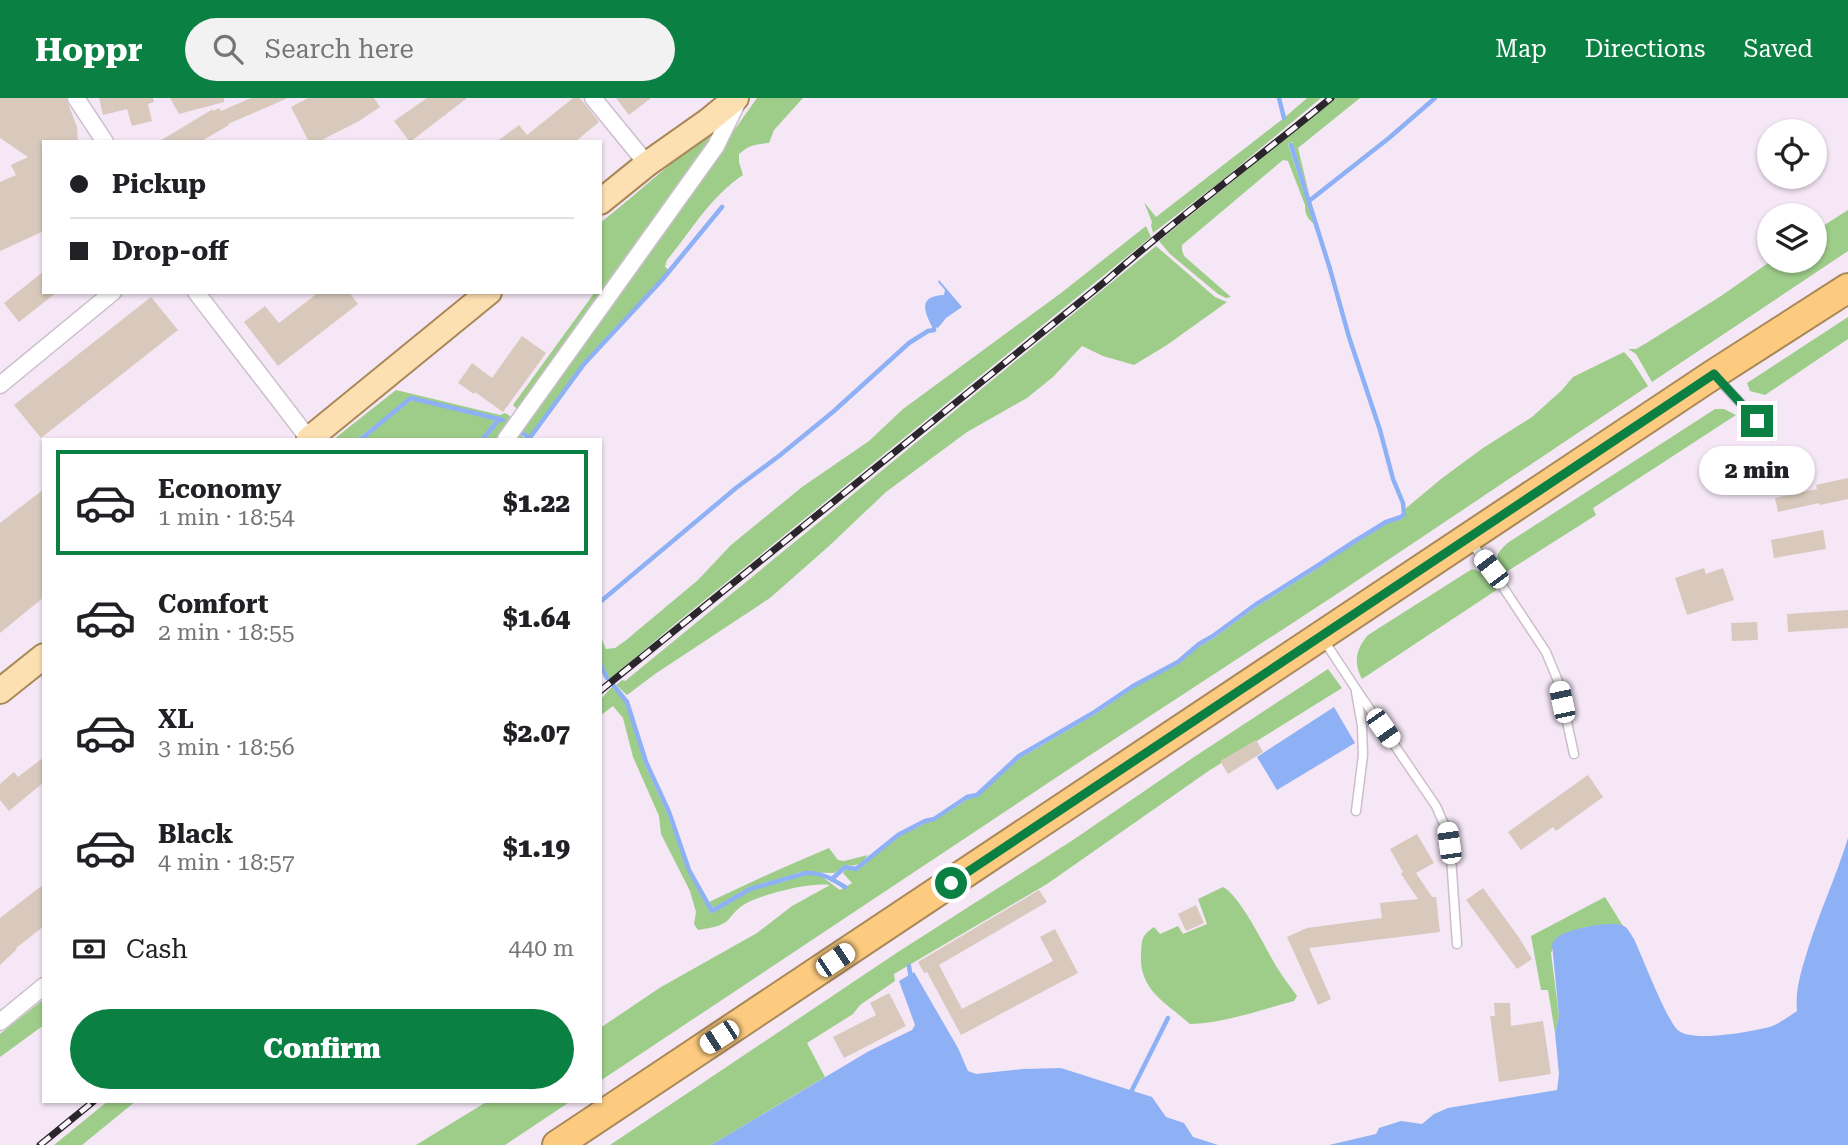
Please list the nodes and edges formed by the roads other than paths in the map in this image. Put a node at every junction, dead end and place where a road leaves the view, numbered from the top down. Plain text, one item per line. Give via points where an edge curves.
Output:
1 (76, 98) edge
2 (593, 98) edge
3 (738, 98) edge
4 (104, 140) edge
5 (647, 164) junction
6 (602, 200) edge
7 (1848, 288) edge
8 (111, 294) edge
9 (199, 294) edge
10 (487, 294) edge
11 (1714, 374) junction
12 (0, 385) edge
13 (1771, 436) dead end
14 (308, 438) edge
15 (310, 438) edge
16 (507, 438) edge
17 (1468, 538) junction
18 (1322, 637) junction
19 (42, 658) edge
20 (1356, 689) junction
21 (0, 691) edge
22 (1574, 754) dead end
23 (1356, 811) dead end
24 (1457, 944) dead end
25 (42, 988) edge
26 (0, 1022) edge
27 (557, 1145) edge

1 - 4 street
2 - 5 street
3 - 5 main road
3 - 16 street via 716,146
5 - 6 main road
7 - 11 highway
8 - 12 street
9 - 14 street
10 - 15 main road
11 - 13 lane
11 - 17 highway
17 - 18 highway
17 - 22 lane via 1546,652 1558,681
18 - 20 lane
18 - 27 highway
19 - 21 main road
20 - 23 lane via 1363,755
20 - 24 lane via 1447,829
25 - 26 street

